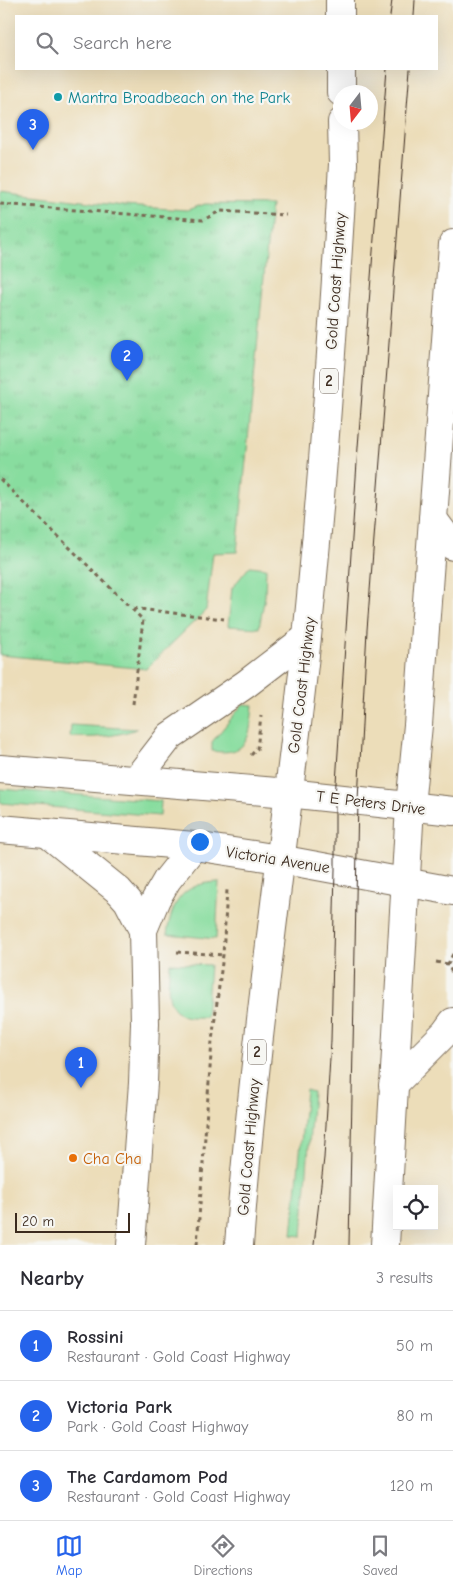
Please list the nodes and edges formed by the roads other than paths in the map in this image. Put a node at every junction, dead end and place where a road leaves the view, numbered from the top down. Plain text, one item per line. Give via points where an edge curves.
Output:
1 (340, 0) edge
2 (340, 15) edge
3 (341, 70) edge
4 (341, 85) edge
5 (342, 130) edge
6 (453, 244) edge
7 (433, 519) junction
8 (453, 546) edge
9 (306, 638) junction
10 (0, 769) edge
11 (136, 780) junction
12 (288, 793) junction
13 (410, 806) junction
14 (453, 812) edge
15 (0, 829) edge
16 (47, 833) junction
17 (194, 846) junction
18 (279, 859) junction
19 (405, 882) junction
20 (453, 890) edge
21 (144, 930) junction
22 (453, 1022) edge
23 (393, 1085) junction
24 (130, 1245) edge
25 (239, 1245) edge
26 (385, 1245) edge

1 - 2 main road
3 - 4 main road
5 - 9 main road, Gold Coast Highway / 2 via 343,164 322,480
6 - 7 main road
7 - 8 main road
7 - 13 main road
9 - 11 main road via 170,736
9 - 12 main road, Gold Coast Highway / 2
10 - 11 main road
11 - 12 main road
12 - 13 main road, T E Peters Drive
12 - 18 main road, Gold Coast Highway / 2
13 - 14 main road, T E Peters Drive
13 - 19 main road
15 - 16 main road, Victoria Avenue
16 - 17 main road, Victoria Avenue
16 - 21 main road via 119,891
17 - 18 main road, Victoria Avenue
17 - 21 main road via 167,880
18 - 19 main road, Victoria Avenue
18 - 25 main road, Gold Coast Highway / 2
19 - 20 main road
19 - 23 main road
21 - 24 main road via 143,1083
22 - 23 main road
23 - 26 main road

